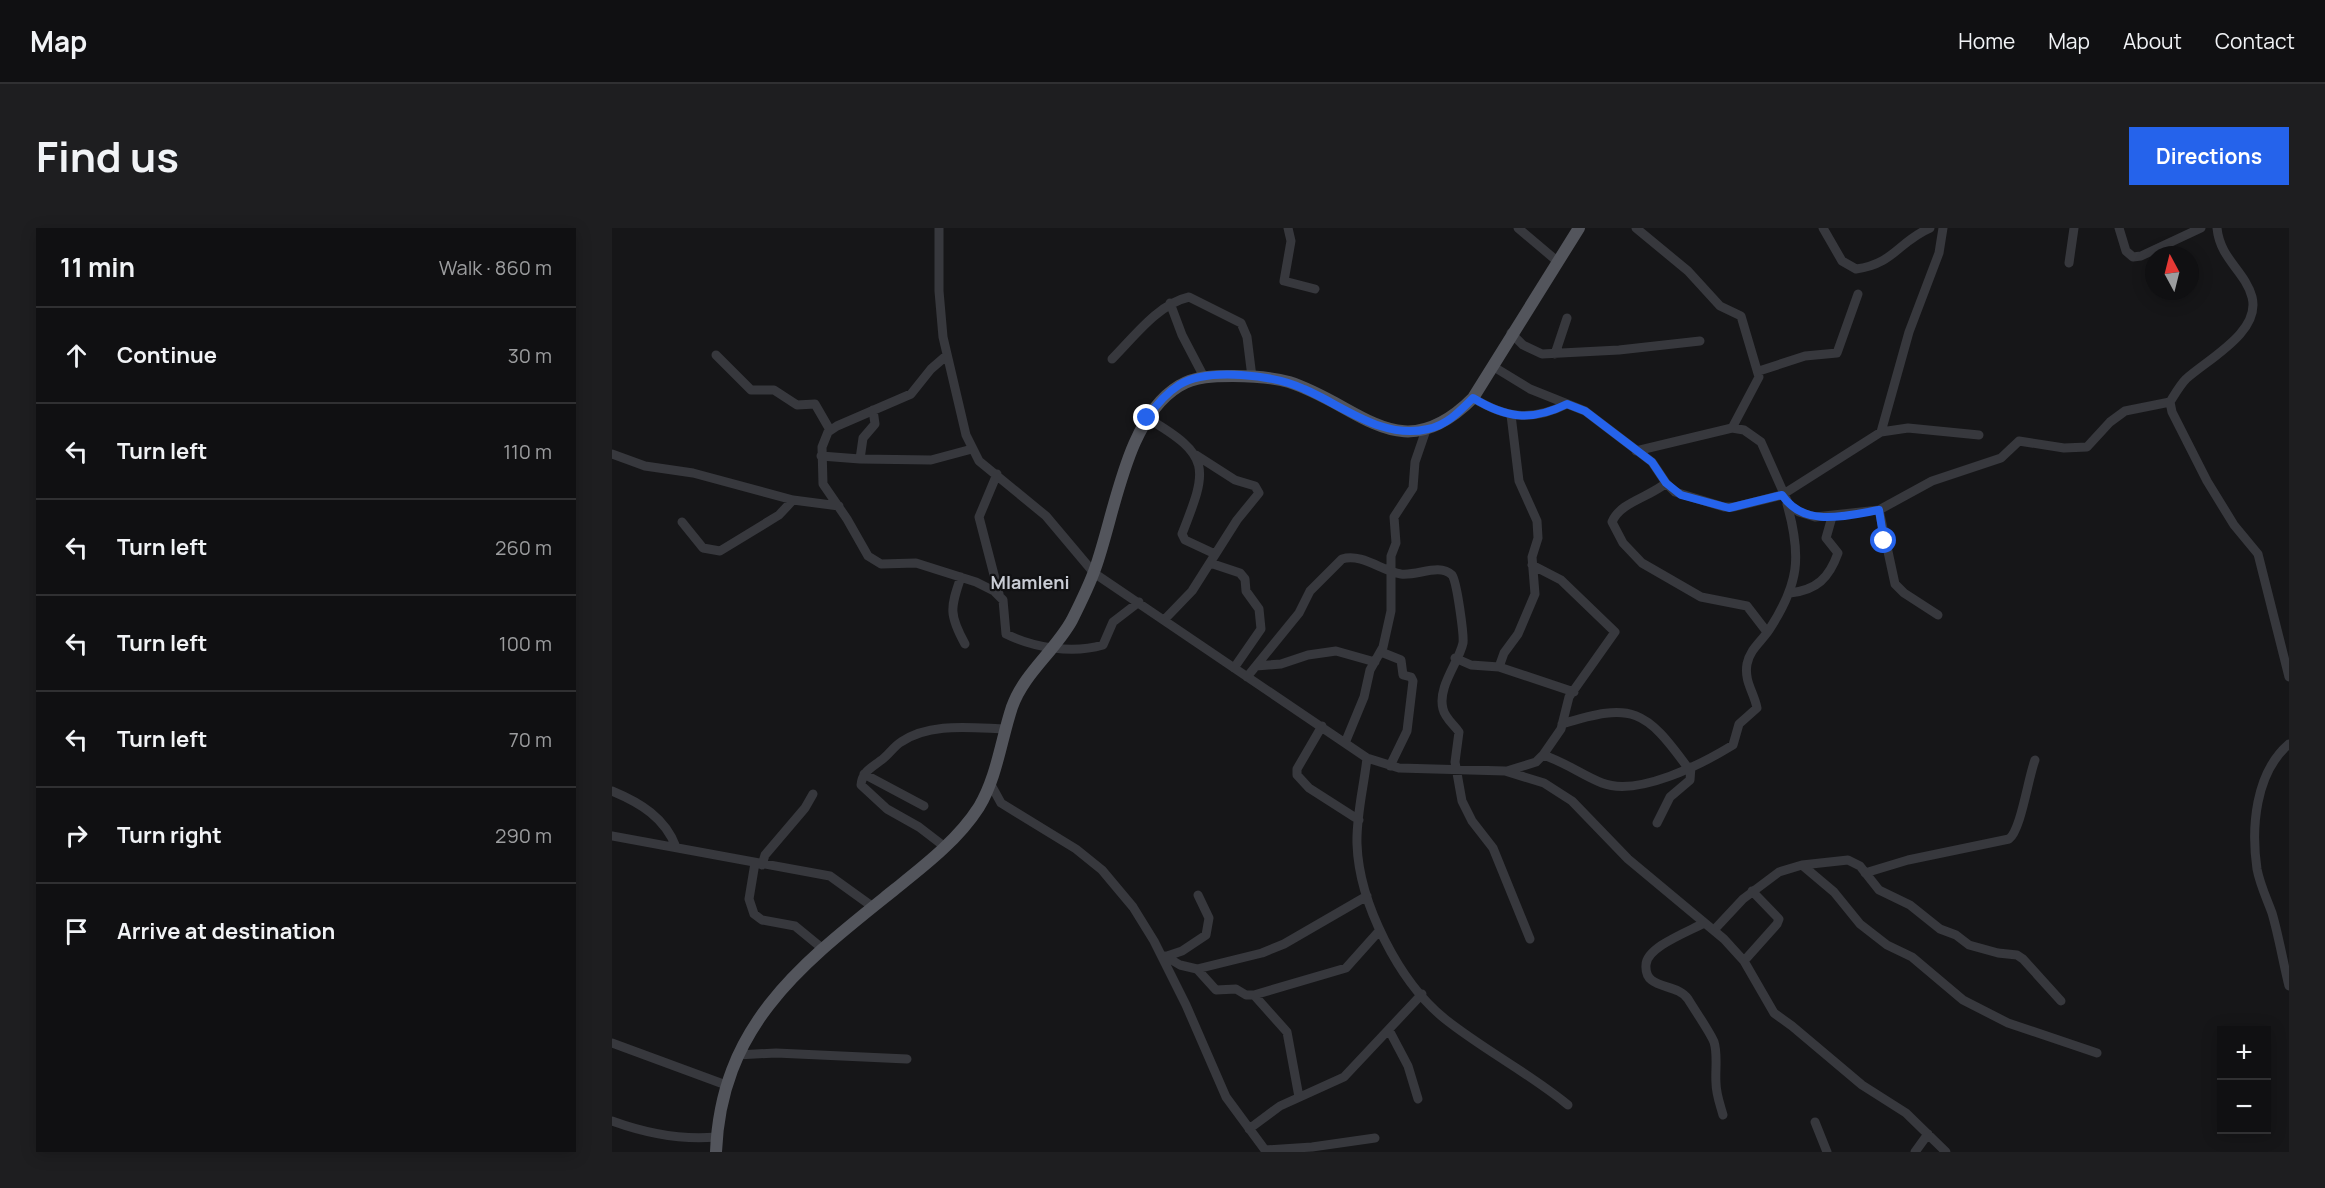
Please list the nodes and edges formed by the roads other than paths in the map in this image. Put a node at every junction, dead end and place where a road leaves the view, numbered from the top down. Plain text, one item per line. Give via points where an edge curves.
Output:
1 (939, 228) edge
2 (1288, 228) edge
3 (1518, 228) edge
4 (1579, 228) edge
5 (1636, 228) edge
6 (1823, 228) edge
7 (1930, 228) edge
8 (1943, 228) edge
9 (2074, 228) edge
10 (2119, 228) edge
11 (2200, 228) edge
12 (2217, 228) edge
13 (1557, 261) junction
14 (2069, 263) dead end
15 (1315, 289) dead end
16 (1858, 294) dead end
17 (1170, 303) junction
18 (1568, 318) dead end
19 (1511, 333) junction
20 (1700, 341) dead end
21 (1555, 354) junction
22 (716, 355) dead end
23 (946, 356) junction
24 (1112, 358) dead end
25 (1494, 367) junction
26 (1759, 371) junction
27 (1204, 377) junction
28 (1252, 377) junction
29 (1473, 398) junction
30 (2170, 402) junction
31 (1567, 404) junction
32 (873, 410) junction
33 (1511, 416) junction
34 (1147, 418) junction
35 (1732, 428) junction
36 (830, 430) junction
37 (1426, 430) junction
38 (1881, 432) junction
39 (1979, 435) dead end
40 (972, 449) junction
41 (1636, 451) junction
42 (612, 454) edge
43 (1196, 455) junction
44 (821, 456) junction
45 (860, 459) junction
46 (997, 474) junction
47 (1666, 483) junction
48 (1784, 498) junction
49 (793, 500) junction
50 (839, 506) junction
51 (1879, 510) junction
52 (1832, 517) junction
53 (682, 522) dead end
54 (1213, 559) junction
55 (1532, 565) junction
56 (1391, 572) junction
57 (1094, 573) junction
58 (961, 577) junction
59 (1790, 593) junction
60 (999, 594) junction
61 (1139, 602) junction
62 (1938, 615) dead end
63 (1165, 619) junction
64 (1767, 632) junction
65 (965, 644) dead end
66 (1054, 647) junction
67 (1381, 652) junction
68 (1455, 658) junction
69 (1375, 662) junction
70 (1256, 666) junction
71 (1499, 667) junction
72 (1234, 668) junction
73 (1247, 677) junction
74 (2289, 677) edge
75 (1574, 692) junction
76 (1562, 724) junction
77 (1322, 726) junction
78 (1006, 729) junction
79 (1345, 743) junction
80 (2289, 744) edge
81 (1544, 755) junction
82 (1367, 758) junction
83 (2035, 760) dead end
84 (1390, 766) junction
85 (1690, 768) junction
86 (1456, 771) junction
87 (1505, 771) junction
88 (864, 774) junction
89 (990, 783) junction
90 (612, 791) edge
91 (813, 794) dead end
92 (1001, 803) junction
93 (924, 806) dead end
94 (980, 806) junction
95 (1359, 820) junction
96 (1657, 823) dead end
97 (612, 836) edge
98 (676, 847) junction
99 (945, 847) junction
100 (759, 864) junction
101 (1802, 865) junction
102 (1865, 873) junction
103 (1752, 891) junction
104 (1198, 895) dead end
105 (1367, 896) junction
106 (873, 907) junction
107 (1704, 923) junction
108 (1380, 930) junction
109 (1714, 930) junction
110 (1530, 939) dead end
111 (823, 949) junction
112 (1163, 957) junction
113 (1744, 961) junction
114 (1197, 969) junction
115 (2289, 986) edge
116 (1422, 994) junction
117 (1254, 995) junction
118 (2061, 1001) dead end
119 (1389, 1030) junction
120 (612, 1043) edge
121 (2097, 1053) dead end
122 (737, 1055) junction
123 (907, 1059) dead end
124 (726, 1085) junction
125 (1299, 1097) junction
126 (1418, 1099) dead end
127 (1568, 1105) dead end
128 (1723, 1115) dead end
129 (612, 1121) edge
130 (1815, 1122) dead end
131 (1249, 1129) junction
132 (1928, 1134) junction
133 (716, 1137) junction
134 (1375, 1138) dead end
135 (716, 1152) edge
136 (1827, 1152) edge
137 (1915, 1152) edge
138 (1946, 1152) edge

1 - 23 street via 939,291
2 - 15 street via 1291,241 1284,281
3 - 13 street
4 - 13 main road
5 - 26 street via 1688,271 1720,306 1741,316
6 - 7 street via 1842,261 1857,269 1889,259 1913,235
8 - 38 street via 1939,254 1909,332
9 - 14 street
10 - 11 street via 2126,250 2133,257
12 - 30 street via 2223,251 2252,296 2252,318 2238,336 2185,380
13 - 19 main road
16 - 26 street via 1838,353 1805,356
17 - 24 street
17 - 27 street
17 - 28 street via 1195,298 1241,323 1247,337
18 - 21 street
19 - 21 street via 1536,353
19 - 25 main road
20 - 21 street
22 - 36 street via 751,390 774,390 797,405 815,404
23 - 32 street via 911,394
23 - 40 street
25 - 29 main road
25 - 31 street via 1530,389
26 - 35 street
27 - 28 main road
27 - 34 main road via 1173,390
28 - 37 main road via 1290,383 1379,427
29 - 33 street
29 - 37 main road via 1454,417
30 - 51 street via 2125,411 2086,447 2016,442 2001,458 1932,481
30 - 74 street via 2175,423 2207,481 2234,525 2258,554
31 - 33 street via 1533,415
31 - 41 street via 1585,411
32 - 36 street
32 - 45 street via 874,427 863,438
33 - 55 street via 1519,481 1538,526
34 - 43 street
34 - 57 main road via 1126,466
35 - 41 street
35 - 48 street via 1750,433 1761,442
36 - 44 street
37 - 56 street via 1415,462 1413,488 1394,517 1396,543
38 - 39 street via 1908,428
38 - 48 street
40 - 45 street via 931,460
40 - 46 street via 979,461
41 - 47 street via 1659,470
42 - 49 street via 645,466 693,473
43 - 54 street via 1201,469 1200,484 1182,534
43 - 54 street via 1235,480 1260,490
44 - 45 street
44 - 50 street via 823,484
46 - 57 street via 1046,516
46 - 60 street via 979,517
47 - 48 street via 1681,495 1729,508
47 - 64 street via 1618,511 1612,522 1615,531 1642,562 1701,597 1747,606
48 - 52 street via 1806,516
48 - 59 street via 1797,565
49 - 50 street
49 - 53 street via 779,515 720,551 703,548
50 - 58 street via 868,556 876,562 916,563
51 - 52 street
51 - 62 street via 1895,584
52 - 59 street via 1826,538 1838,553 1826,578 1819,585
54 - 63 street via 1192,591
54 - 72 street via 1244,577 1245,588 1259,609 1261,629
55 - 71 street via 1535,594
55 - 75 street via 1561,580 1615,632
56 - 67 street via 1391,611
56 - 68 street via 1410,574 1439,569 1452,575 1463,642
56 - 70 street via 1362,559 1342,559 1310,591 1299,613
57 - 61 street
57 - 66 main road
58 - 60 street
58 - 65 street via 951,615
59 - 64 street
60 - 66 street via 1006,634
61 - 63 street
61 - 66 street via 1113,622 1103,645 1081,651
63 - 72 street
64 - 85 street via 1755,645 1747,665 1748,689 1757,708 1739,724 1732,745
66 - 78 main road via 1024,682
67 - 69 street
67 - 84 street via 1401,660 1403,675 1413,681 1407,730
68 - 71 street
68 - 86 street via 1442,705 1459,732
69 - 70 street via 1336,651
69 - 79 street
70 - 73 street
71 - 75 street
72 - 73 street
73 - 77 street
75 - 76 street
76 - 81 street
76 - 85 street via 1625,711 1650,723 1666,737
77 - 79 street
77 - 95 street via 1297,775 1309,788
78 - 88 street via 918,733 899,743
78 - 89 main road
79 - 82 street
80 - 115 street via 2275,758 2266,778 2255,828 2258,869
81 - 85 street via 1615,786 1662,779
81 - 87 street via 1536,762
82 - 84 street
82 - 95 street
83 - 102 street via 2018,828 2009,839
84 - 86 street
85 - 96 street via 1690,780 1670,796
86 - 87 street
86 - 110 street via 1466,811 1493,848
87 - 107 street via 1544,783 1572,801 1628,859
88 - 93 street
88 - 99 street via 861,785 875,800
89 - 92 street
89 - 94 main road
90 - 98 street via 660,820
91 - 100 street
92 - 94 street
92 - 112 street via 1076,849 1102,870 1139,915
94 - 99 main road
95 - 105 street via 1358,861
97 - 98 street
98 - 100 street
99 - 106 main road
100 - 106 street via 830,876
100 - 111 street via 749,898 754,914 762,920 795,926
101 - 102 street via 1848,860
101 - 103 street via 1779,872
101 - 121 street via 1834,892 1860,924 1887,945 1912,957 1963,1000 2008,1023
102 - 118 street via 1879,890 1910,905 1940,929 1970,945 2017,955
103 - 109 street
103 - 113 street via 1779,919
104 - 112 street via 1209,918 1206,935 1182,951
105 - 108 street
105 - 114 street via 1275,949
106 - 111 main road
107 - 109 street
107 - 128 street via 1662,945 1645,965 1658,986 1683,993 1713,1039 1717,1095
108 - 116 street
108 - 117 street via 1344,969
109 - 113 street
111 - 122 main road via 784,985
112 - 114 street
112 - 131 street via 1223,1091
113 - 132 street via 1779,1019 1862,1085 1906,1113
114 - 117 street via 1216,990 1236,989
116 - 119 street
116 - 127 street via 1443,1017 1490,1053
117 - 125 street via 1287,1032
119 - 125 street via 1344,1077
119 - 126 street
120 - 124 street
122 - 123 street
122 - 124 main road
124 - 133 main road
125 - 131 street
129 - 133 street via 691,1139
130 - 136 street
131 - 134 street via 1267,1152
132 - 137 street
132 - 138 street
133 - 135 main road

